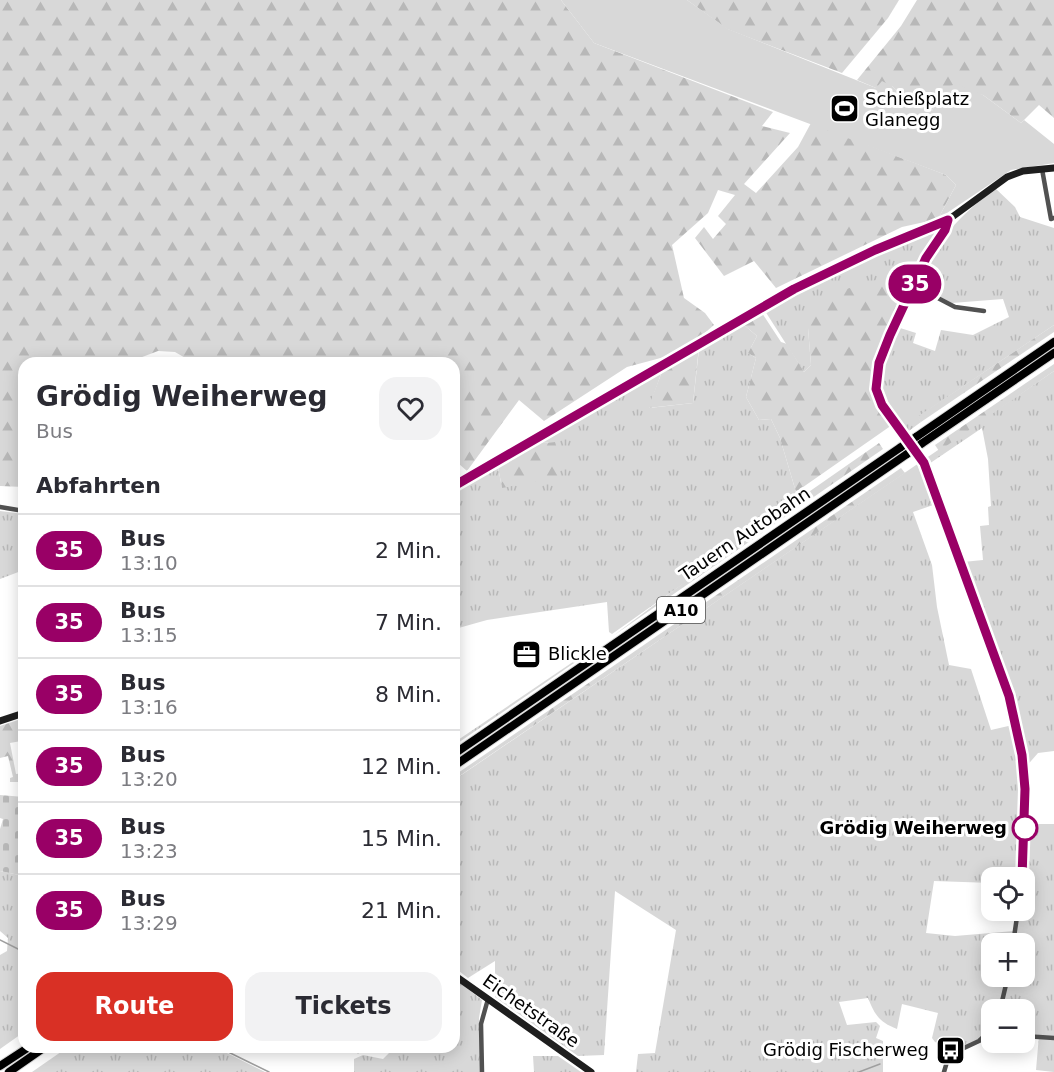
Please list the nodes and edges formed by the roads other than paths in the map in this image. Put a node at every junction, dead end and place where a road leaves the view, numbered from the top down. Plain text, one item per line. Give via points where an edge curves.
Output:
1 (1054, 168) edge
2 (1042, 169) junction
3 (1054, 218) edge
4 (948, 220) junction
5 (915, 286) junction
6 (984, 310) dead end
7 (1054, 342) edge
8 (1054, 353) edge
9 (919, 441) junction
10 (904, 451) junction
11 (460, 483) edge
12 (0, 507) edge
13 (18, 510) edge
14 (18, 715) edge
15 (0, 721) edge
16 (460, 750) edge
17 (460, 762) edge
18 (1022, 867) edge
19 (460, 979) edge
20 (488, 999) junction
21 (1035, 1037) edge
22 (1054, 1038) edge
23 (981, 1039) edge
24 (20, 1053) edge
25 (36, 1053) edge
26 (0, 1066) edge
27 (9, 1072) edge
28 (482, 1072) edge
29 (591, 1072) edge
30 (944, 1072) edge

1 - 2 street
2 - 3 street via 1051,219
2 - 4 street via 1007,177
4 - 5 street
4 - 11 street via 794,289
5 - 6 street via 955,307
5 - 18 street via 883,353 876,389 882,405 924,463 1009,696 1025,789
7 - 9 highway, Tauern Autobahn / A10
8 - 9 highway, Tauern Autobahn / A10
9 - 10 highway, Tauern Autobahn / A10, bridge
10 - 16 highway, Tauern Autobahn / A10
10 - 17 highway, Tauern Autobahn / A10
12 - 13 street
14 - 15 street
19 - 20 street, Eichetstraße
20 - 28 street via 481,1024
20 - 29 street, Eichetstraße
21 - 22 street
23 - 30 street via 949,1055
24 - 26 highway
25 - 27 highway

